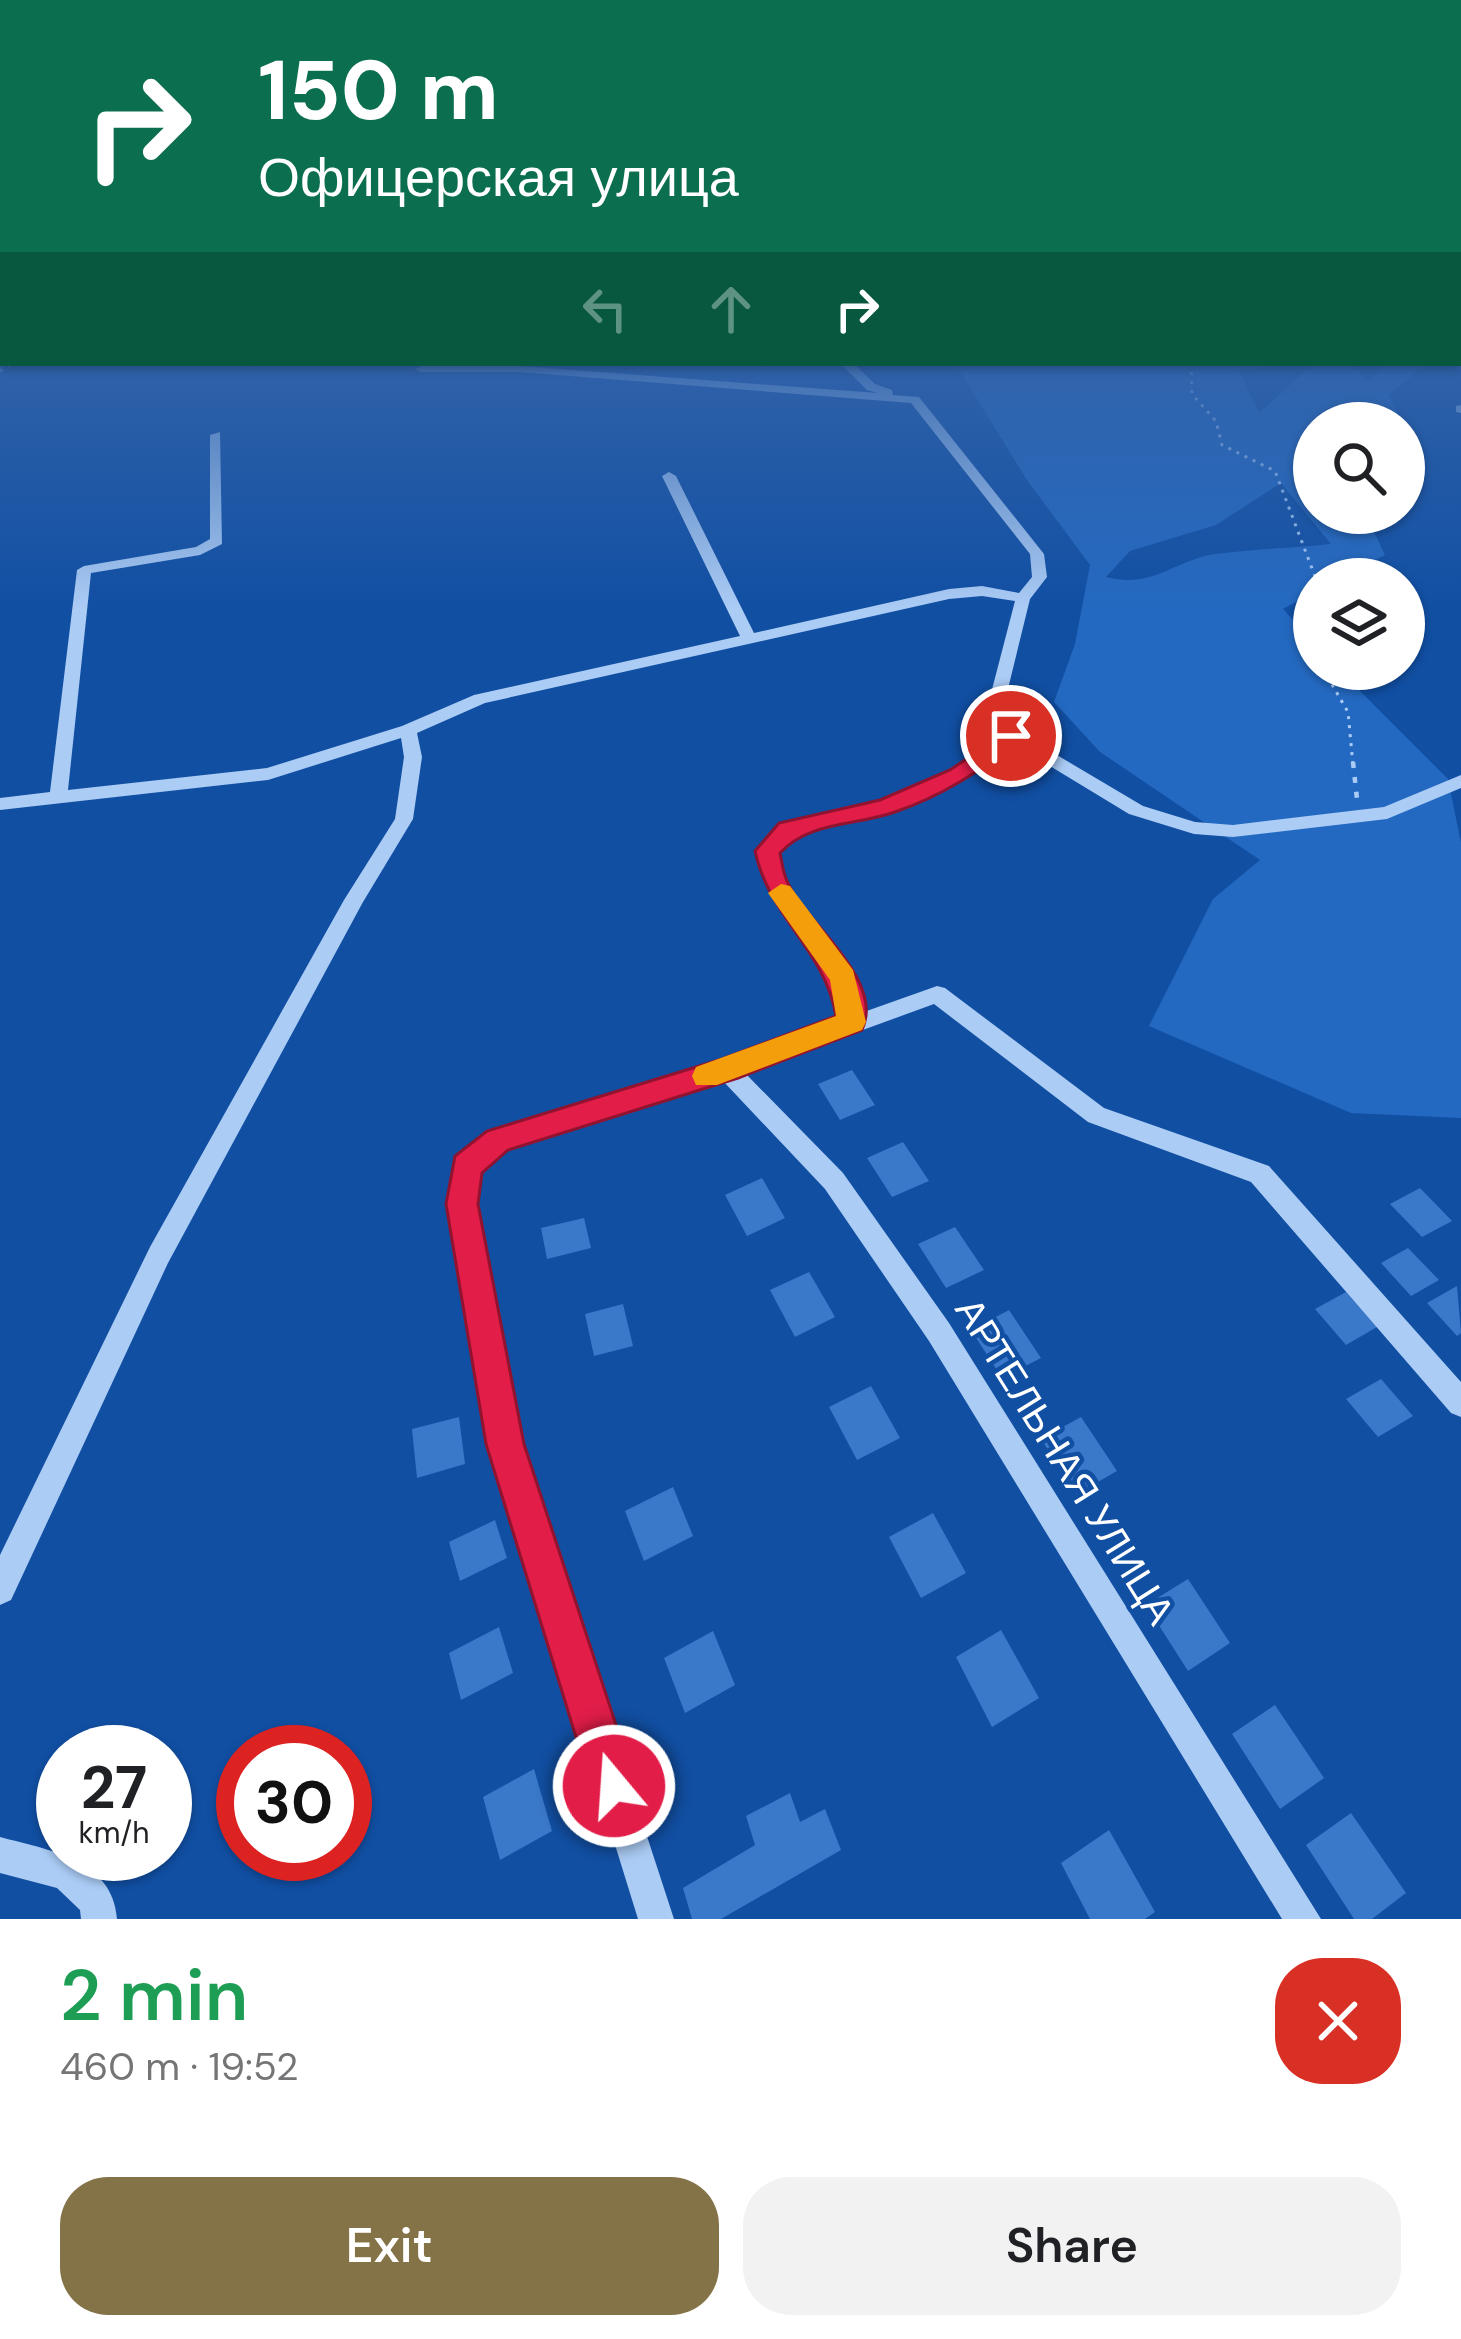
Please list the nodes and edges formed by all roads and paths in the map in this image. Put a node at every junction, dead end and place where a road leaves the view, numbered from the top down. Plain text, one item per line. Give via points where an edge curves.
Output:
1 (940, 432) edge
2 (1218, 432) edge
3 (216, 435) dead end
4 (669, 476) dead end
5 (1308, 558) edge
6 (1023, 598) junction
7 (749, 638) junction
8 (1335, 690) edge
9 (408, 730) junction
10 (1011, 736) junction
11 (1461, 782) edge
12 (58, 799) junction
13 (0, 805) edge
14 (1359, 816) junction
15 (852, 1022) junction
16 (728, 1070) junction
17 (1461, 1403) edge
18 (0, 1589) edge
19 (0, 1855) edge
20 (99, 1919) edge
21 (656, 1919) edge
22 (1304, 1919) edge

1 - 6 street via 1037,554 1040,577
2 - 5 path via 1222,445 1275,471
3 - 12 street via 218,541 84,570
4 - 7 street
6 - 7 street via 949,594
6 - 10 street via 997,701
7 - 9 street via 479,699
8 - 14 path via 1348,712
9 - 12 street via 268,774
9 - 18 street via 413,757 404,819 159,1255
10 - 14 street via 1136,810 1194,828
10 - 15 street via 958,776 886,807 788,829 767,851 775,885 843,977
11 - 14 street via 1387,813
12 - 13 street
15 - 16 street
15 - 17 street via 937,994 1096,1115 1260,1174
16 - 21 street via 498,1140 466,1166 462,1204 505,1444
16 - 22 street, АРТЕЛЬНАЯ УЛИЦА via 834,1181 939,1332
19 - 20 street via 67,1873 98,1902

